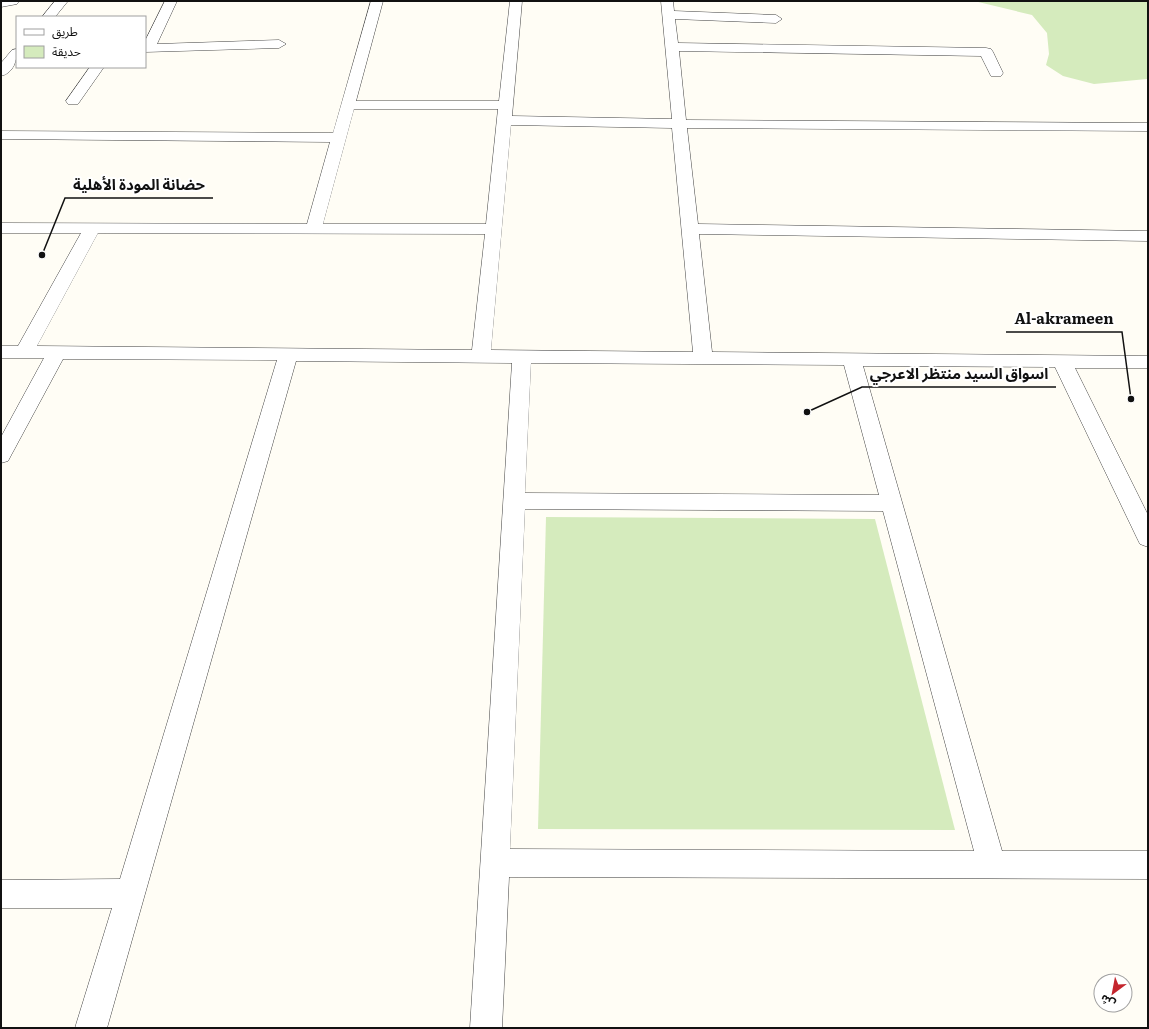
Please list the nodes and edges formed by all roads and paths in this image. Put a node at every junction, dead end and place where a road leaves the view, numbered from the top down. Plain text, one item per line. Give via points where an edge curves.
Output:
1 (13, 1) edge
2 (62, 1) edge
3 (171, 1) edge
4 (377, 1) edge
5 (516, 1) edge
6 (1, 3) edge
7 (667, 8) edge
8 (49, 16) edge
9 (279, 44) dead end
10 (147, 48) edge
11 (671, 48) junction
12 (783, 49) junction
13 (16, 54) edge
14 (3, 68) edge
15 (96, 68) edge
16 (996, 73) dead end
17 (73, 101) dead end
18 (348, 105) junction
19 (505, 112) junction
20 (679, 124) junction
21 (1148, 127) edge
22 (1, 135) edge
23 (339, 138) junction
24 (1, 228) edge
25 (92, 228) junction
26 (314, 228) junction
27 (494, 229) junction
28 (690, 229) junction
29 (1148, 236) edge
30 (1, 352) edge
31 (24, 352) junction
32 (57, 352) junction
33 (288, 354) junction
34 (481, 356) junction
35 (522, 357) junction
36 (703, 358) junction
37 (852, 359) junction
38 (1062, 361) junction
39 (1148, 362) edge
40 (1, 456) edge
41 (515, 501) junction
42 (892, 503) junction
43 (1148, 538) edge
44 (494, 863) junction
45 (992, 865) junction
46 (1148, 865) edge
47 (131, 893) junction
48 (1, 894) edge
49 (91, 1028) edge
50 (486, 1028) edge

1 - 6 street
2 - 8 street
3 - 10 street
4 - 18 street
5 - 19 street
7 - 11 street
7 - 12 street via 774,13
9 - 10 street
11 - 12 street
11 - 20 street
12 - 16 street via 986,52
13 - 14 street
15 - 17 street
18 - 19 street
18 - 23 street
19 - 20 street
19 - 27 street
20 - 21 street
20 - 28 street
22 - 23 street
23 - 26 street
24 - 25 street
25 - 26 street
25 - 31 street
26 - 27 street
27 - 34 street
28 - 29 street
28 - 36 street
30 - 31 street
31 - 32 street
32 - 33 street
32 - 40 street
33 - 34 street
33 - 47 street
34 - 35 street
35 - 36 street
35 - 41 street
36 - 37 street
37 - 38 street
37 - 42 street
38 - 39 street
38 - 43 street
41 - 42 street
41 - 44 street
42 - 45 street
44 - 45 street
44 - 50 street
45 - 46 street
47 - 48 street
47 - 49 street

